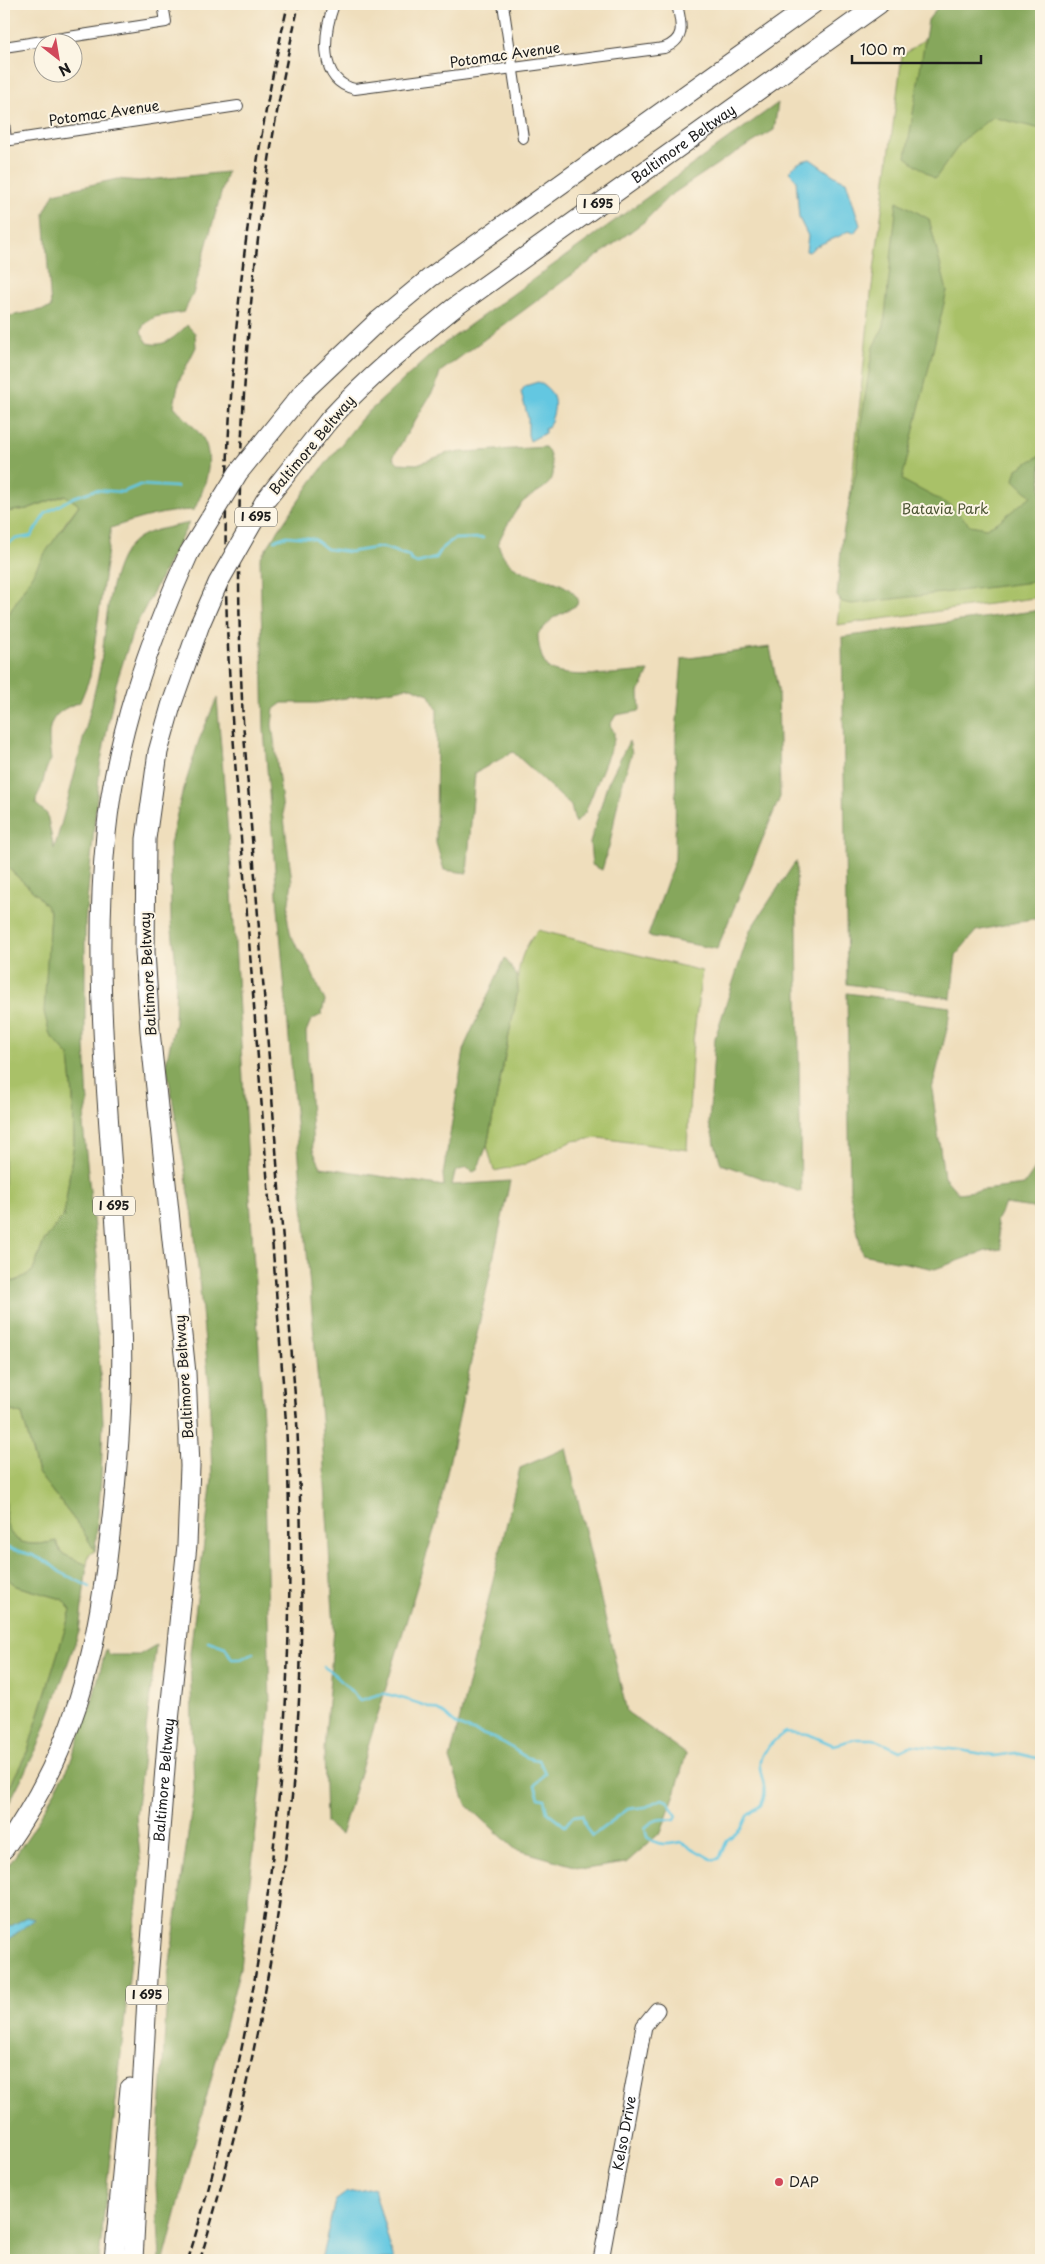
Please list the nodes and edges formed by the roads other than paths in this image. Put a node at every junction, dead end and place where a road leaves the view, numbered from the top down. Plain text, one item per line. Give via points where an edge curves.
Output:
1 (163, 4) edge
2 (334, 4) edge
3 (503, 4) edge
4 (677, 4) edge
5 (813, 4) edge
6 (879, 4) edge
7 (4, 47) edge
8 (512, 68) junction
9 (238, 106) dead end
10 (4, 122) edge
11 (523, 138) dead end
12 (5, 141) edge
13 (168, 1731) junction
14 (4, 1849) edge
15 (657, 2010) dead end
16 (114, 2260) edge
17 (133, 2260) edge
18 (602, 2260) edge

1 - 7 street via 166,22
2 - 8 street, Potomac Avenue via 328,21 326,50 330,69 340,83 355,90
3 - 8 street
4 - 8 street, Potomac Avenue via 681,30 678,40 664,48
5 - 14 highway, I 695, bridge via 431,277 378,320 305,390 238,473 189,553 151,641 135,689 122,734 106,834 102,896 104,1031 122,1373 117,1470 104,1588 79,1704 32,1807
6 - 13 highway, Baltimore Beltway / I 695, bridge via 455,307 360,387 329,420 265,502 218,583 200,624 173,698 158,752 146,839 145,952 150,1031 189,1423 187,1536
8 - 11 street
9 - 12 street, Potomac Avenue
10 - 12 street
13 - 16 highway via 140,1978
13 - 17 highway, Baltimore Beltway / I 695 via 148,1979
15 - 18 street, Kelso Drive via 644,2026

